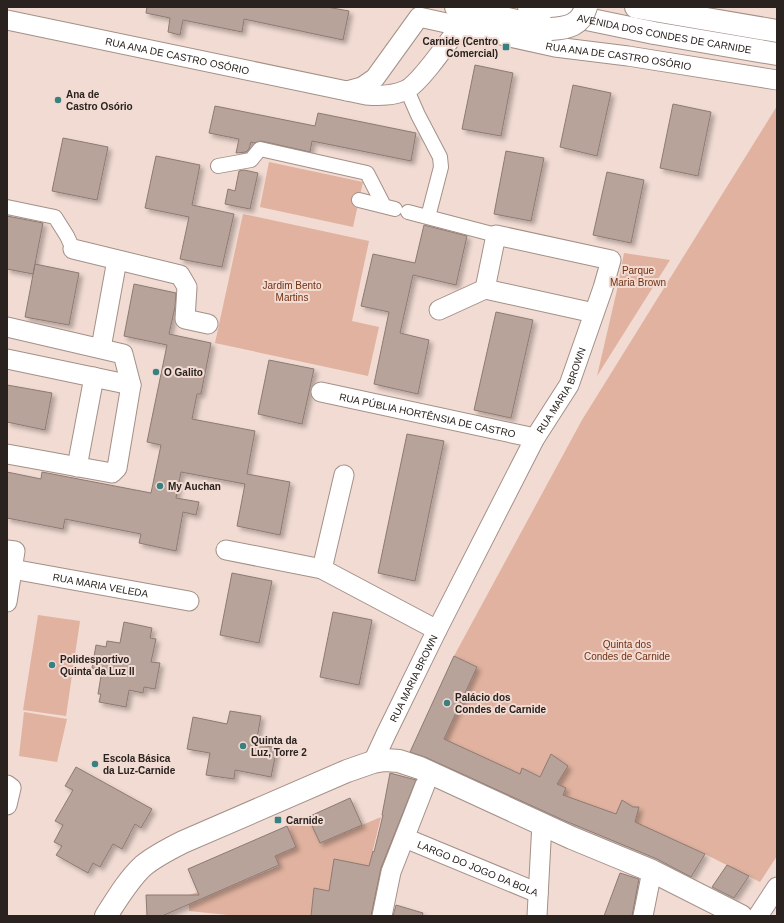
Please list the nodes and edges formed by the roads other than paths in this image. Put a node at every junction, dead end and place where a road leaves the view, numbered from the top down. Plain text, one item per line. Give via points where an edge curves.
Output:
1 (529, 7) edge
2 (586, 7) edge
3 (636, 7) edge
4 (458, 17) edge
5 (7, 20) edge
6 (777, 31) edge
7 (777, 54) edge
8 (777, 80) edge
9 (407, 90) junction
10 (347, 91) junction
11 (218, 166) dead end
12 (359, 200) dead end
13 (7, 207) edge
14 (396, 209) junction
15 (428, 217) junction
16 (496, 235) junction
17 (72, 249) joint
18 (118, 260) junction
19 (485, 289) junction
20 (439, 310) dead end
21 (594, 313) junction
22 (208, 324) dead end
23 (7, 327) edge
24 (101, 348) junction
25 (7, 359) edge
26 (94, 377) junction
27 (131, 385) junction
28 (321, 392) dead end
29 (535, 438) junction
30 (7, 454) edge
31 (77, 467) junction
32 (344, 475) dead end
33 (7, 550) edge
34 (226, 550) dead end
35 (12, 569) junction
36 (322, 569) junction
37 (189, 601) dead end
38 (7, 602) edge
39 (437, 630) junction
40 (373, 762) junction
41 (7, 785) edge
42 (425, 785) dead end
43 (7, 805) edge
44 (542, 824) junction
45 (404, 838) junction
46 (652, 871) junction
47 (777, 887) edge
48 (538, 893) junction
49 (106, 916) edge
50 (382, 916) edge
51 (537, 916) edge
52 (643, 916) edge
53 (741, 916) edge
54 (758, 916) edge

1 - 7 main road, AVENIDA DOS CONDES DE CARNIDE via 654,33
2 - 4 main road, bridge via 578,22 565,28 551,29
3 - 6 main road, AVENIDA DOS CONDES DE CARNIDE
4 - 8 street, RUA ANA DE CASTRO OSÓRIO via 555,47
4 - 9 street, RUA ANA DE CASTRO OSÓRIO via 420,78
4 - 10 street, RUA ANA DE CASTRO OSÓRIO via 419,17 375,78 362,87
5 - 10 street, RUA ANA DE CASTRO OSÓRIO
9 - 10 street, RUA ANA DE CASTRO OSÓRIO via 380,96
9 - 15 street via 440,157 441,167
11 - 14 street via 251,160 260,149 368,173
12 - 14 street
13 - 17 street via 55,218
14 - 15 street
15 - 16 street
16 - 19 street
16 - 21 street, RUA MARIA BROWN via 611,260
17 - 18 street
18 - 22 street via 180,274 187,287 185,319
18 - 24 street
19 - 20 street
19 - 21 street
21 - 29 street, RUA MARIA BROWN via 569,385
23 - 24 street
24 - 27 street via 123,354
25 - 26 street
26 - 27 street
26 - 31 street
27 - 31 street via 117,468 112,473
28 - 29 street, RUA PÚBLIA HORTÊNSIA DE CASTRO
29 - 39 street, RUA MARIA BROWN
30 - 31 street
32 - 36 street
33 - 35 street via 15,551
34 - 36 street
35 - 37 street, RUA MARIA VELEDA
35 - 38 street
36 - 39 street
39 - 40 street, RUA MARIA BROWN
40 - 44 main road via 385,760 420,768
40 - 49 main road via 340,774 160,854 143,866 131,879
41 - 43 street via 11,788
42 - 45 street, LARGO DO JOGO DA BOLA
44 - 46 main road
44 - 48 street, LARGO DO JOGO DA BOLA
45 - 48 street, LARGO DO JOGO DA BOLA
45 - 50 street via 391,872
46 - 52 street
46 - 53 main road
47 - 54 street
48 - 51 street

